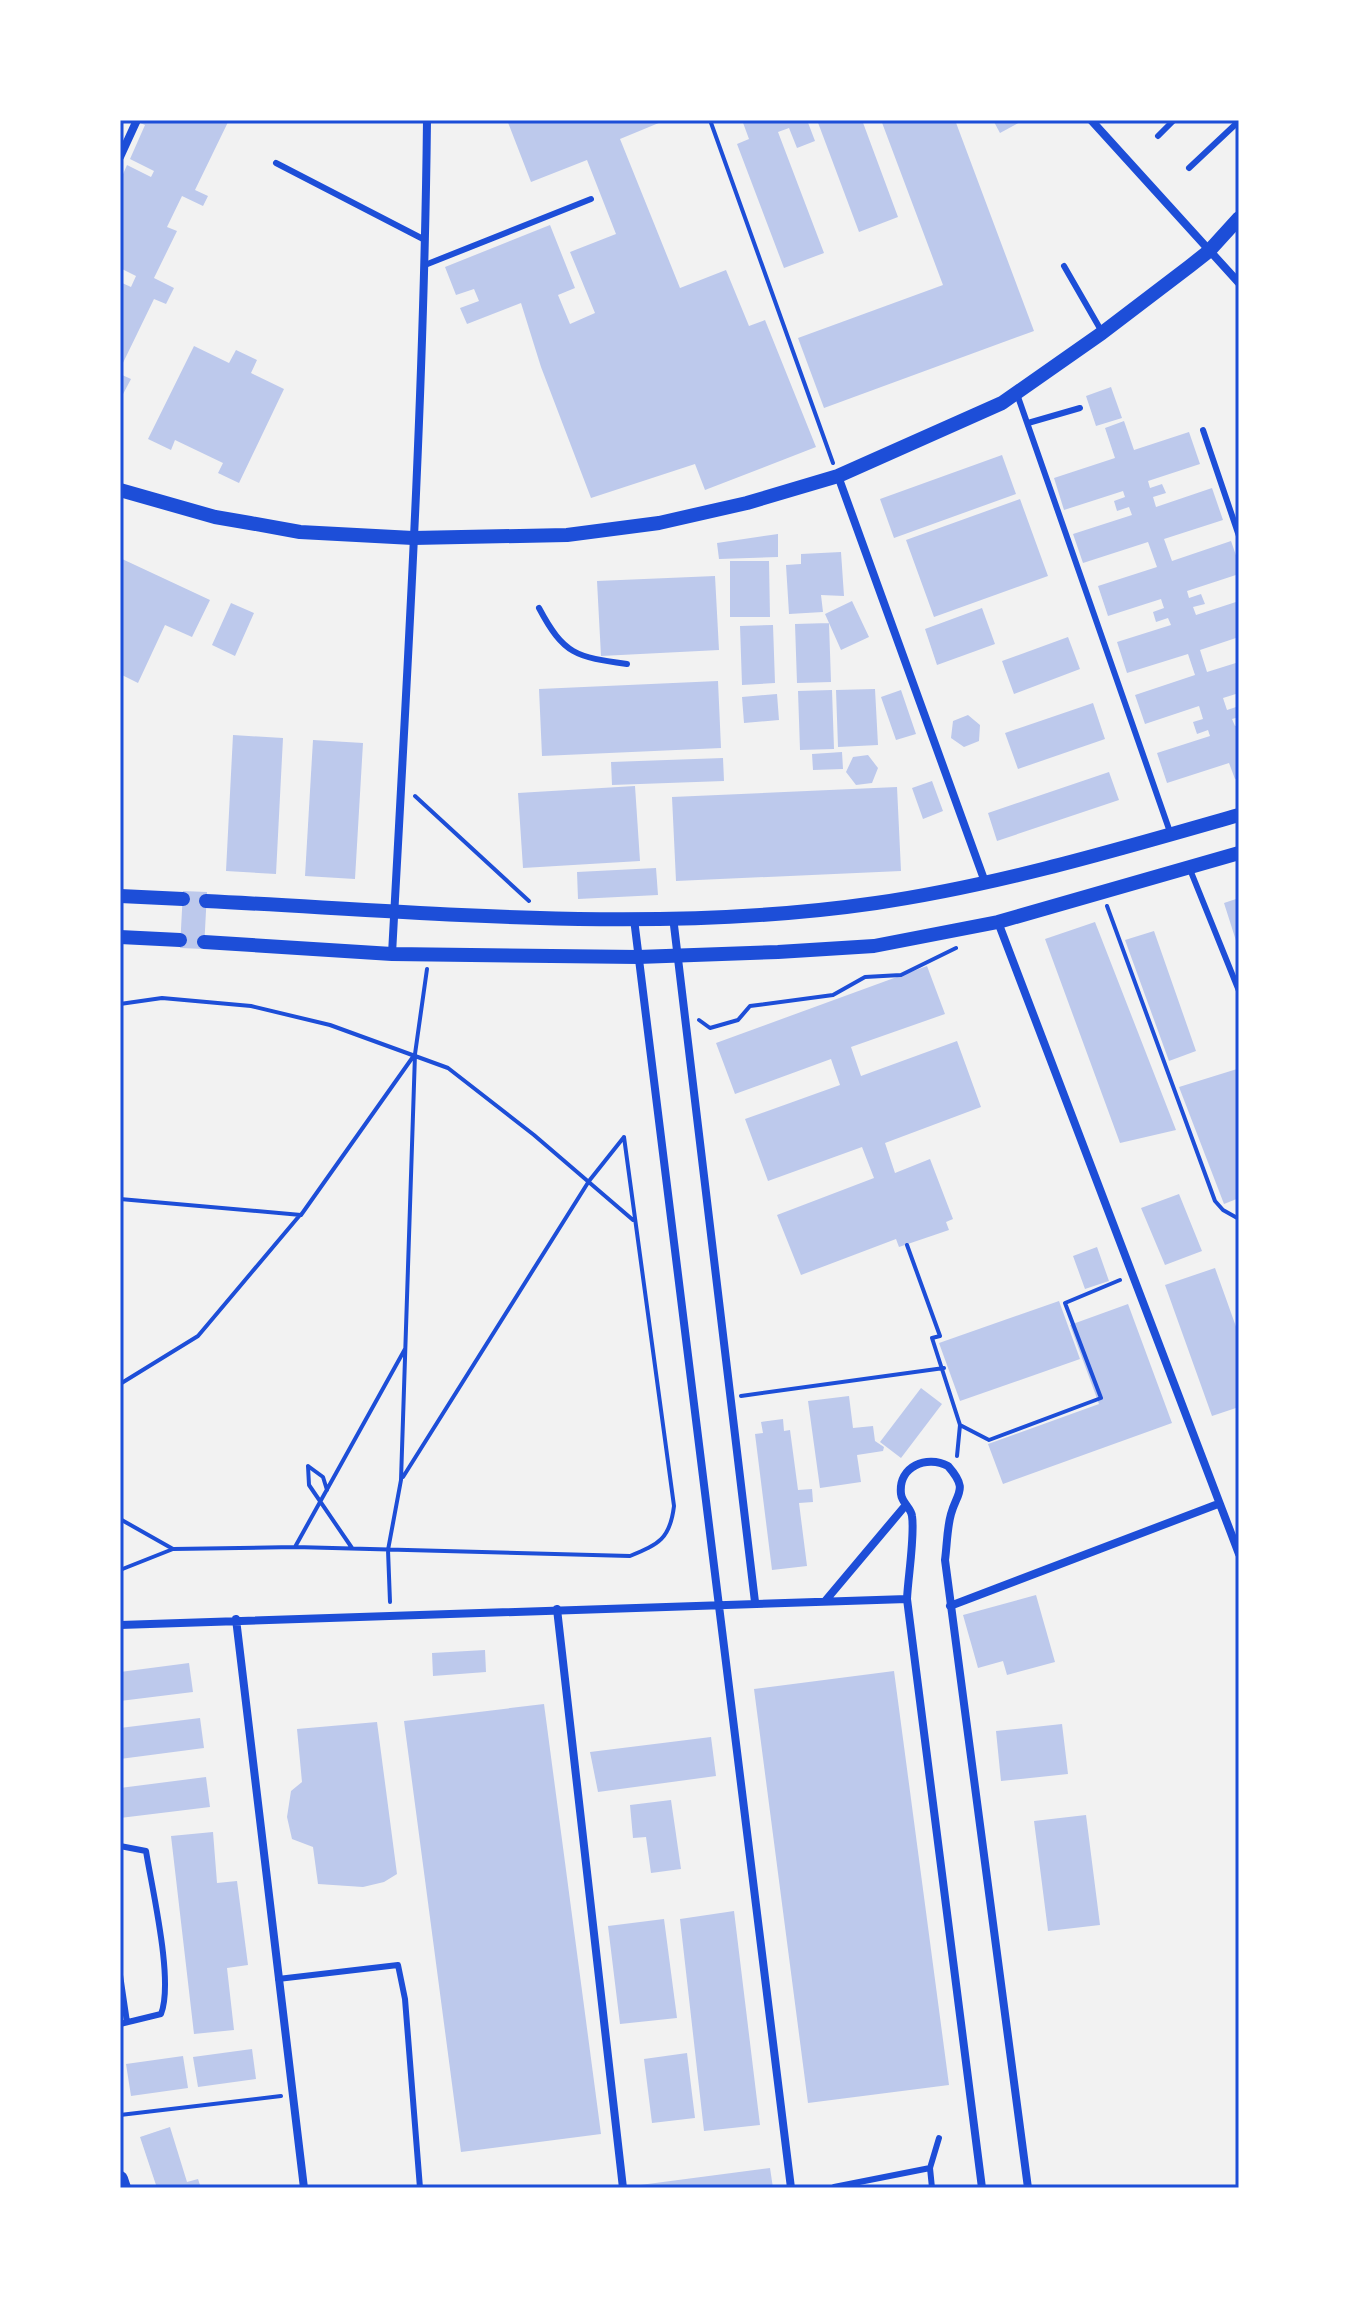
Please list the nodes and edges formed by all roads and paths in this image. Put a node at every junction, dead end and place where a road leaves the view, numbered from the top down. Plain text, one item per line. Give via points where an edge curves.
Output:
1 (137, 120) edge
2 (427, 120) edge
3 (710, 120) edge
4 (1091, 120) edge
5 (1174, 120) edge
6 (1239, 121) edge
7 (1158, 136) dead end
8 (120, 157) edge
9 (276, 163) dead end
10 (1189, 168) dead end
11 (591, 199) dead end
12 (1239, 218) edge
13 (426, 241) junction
14 (1209, 251) junction
15 (425, 265) junction
16 (1064, 266) dead end
17 (1239, 283) edge
18 (1102, 333) junction
19 (1017, 394) junction
20 (1080, 408) dead end
21 (1028, 423) junction
22 (1203, 430) dead end
23 (838, 476) junction
24 (120, 490) edge
25 (1239, 536) edge
26 (413, 538) junction
27 (539, 608) dead end
28 (627, 664) dead end
29 (401, 784) junction
30 (1239, 815) edge
31 (1170, 834) junction
32 (1239, 853) edge
33 (1189, 867) junction
34 (985, 882) junction
35 (1102, 892) junction
36 (120, 896) edge
37 (183, 899) dead end
38 (206, 901) dead end
39 (395, 911) junction
40 (546, 917) junction
41 (673, 917) junction
42 (634, 919) junction
43 (998, 922) junction
44 (983, 925) junction
45 (120, 937) edge
46 (180, 940) dead end
47 (204, 942) dead end
48 (392, 954) junction
49 (429, 955) junction
50 (677, 955) junction
51 (638, 957) junction
52 (1239, 991) edge
53 (120, 1004) edge
54 (683, 1004) junction
55 (415, 1054) junction
56 (589, 1181) junction
57 (120, 1199) edge
58 (301, 1215) junction
59 (1239, 1219) edge
60 (635, 1222) junction
61 (907, 1245) dead end
62 (1131, 1275) junction
63 (406, 1347) junction
64 (944, 1368) junction
65 (120, 1384) edge
66 (731, 1397) junction
67 (960, 1425) junction
68 (955, 1474) junction
69 (401, 1480) junction
70 (327, 1490) junction
71 (320, 1502) junction
72 (1218, 1504) junction
73 (905, 1506) junction
74 (120, 1519) edge
75 (295, 1547) junction
76 (352, 1548) junction
77 (173, 1549) junction
78 (388, 1550) junction
79 (1239, 1554) edge
80 (120, 1570) edge
81 (907, 1599) junction
82 (826, 1600) junction
83 (755, 1602) junction
84 (718, 1603) junction
85 (950, 1606) junction
86 (557, 1609) junction
87 (390, 1614) junction
88 (236, 1619) junction
89 (120, 1625) edge
90 (120, 1846) edge
91 (120, 1975) edge
92 (278, 1979) junction
93 (124, 2023) edge
94 (292, 2095) junction
95 (120, 2115) edge
96 (939, 2138) dead end
97 (930, 2168) junction
98 (120, 2179) edge
99 (866, 2184) edge
100 (834, 2187) edge
101 (123, 2188) edge
102 (304, 2188) edge
103 (420, 2188) edge
104 (623, 2188) edge
105 (791, 2188) edge
106 (932, 2188) edge
107 (982, 2188) edge
108 (1028, 2188) edge

1 - 8 street
2 - 13 street
3 - 23 path
4 - 14 street
5 - 7 lane
6 - 10 lane
9 - 13 lane
11 - 15 lane
12 - 14 street
13 - 15 street
14 - 17 street
14 - 18 street
15 - 26 street
16 - 18 lane
18 - 19 street
19 - 21 lane
19 - 23 street
20 - 21 lane
21 - 31 lane
22 - 25 lane
23 - 26 street via 659,523 567,535
23 - 34 street
24 - 26 street via 215,517 300,532
26 - 29 street
27 - 28 lane via 562,646 589,659
29 - 39 street
29 - 40 path
30 - 31 street
31 - 34 street
32 - 33 street
33 - 35 street
33 - 52 lane
34 - 41 street via 875,903
35 - 43 street
35 - 59 path via 1215,1201
36 - 37 street
38 - 39 street
39 - 40 street
39 - 48 street
40 - 42 street
41 - 42 street
41 - 50 street
42 - 51 street
43 - 44 street
43 - 62 street
44 - 50 street via 874,946
44 - 54 path via 976,939 901,975 865,977 833,995 750,1006 738,1020 710,1028
45 - 46 street
47 - 48 street
48 - 49 street
49 - 51 street
49 - 55 path
50 - 51 street
50 - 54 street
51 - 84 street
53 - 55 path via 162,998 251,1006
54 - 66 street
55 - 56 path via 448,1068
55 - 58 path
55 - 63 path
56 - 60 path
56 - 60 path via 624,1137
56 - 69 path
57 - 58 path
58 - 65 path via 198,1336
60 - 78 path via 674,1506 671,1528 654,1546 630,1556
61 - 64 path via 940,1336 932,1338
62 - 67 path via 1065,1303 1101,1398 989,1440
62 - 72 street
63 - 69 path
63 - 70 path
64 - 66 path
64 - 67 path
66 - 83 street
67 - 68 path
68 - 73 street via 939,1461 915,1464 902,1480
68 - 85 street via 960,1493 951,1511 945,1560
69 - 78 path
70 - 71 path
70 - 71 path via 323,1477 308,1466 309,1485
71 - 75 path
71 - 76 path
72 - 79 street
72 - 85 street
73 - 81 street via 912,1513
73 - 82 street
74 - 77 path
75 - 76 path
75 - 77 path
76 - 78 path
77 - 80 path
78 - 87 path
81 - 82 street
81 - 107 street
82 - 83 street
83 - 84 street
84 - 86 street
84 - 105 street
85 - 108 street
86 - 87 street
86 - 104 street
87 - 88 street
88 - 89 street
88 - 92 street
90 - 93 lane via 146,1851 166,2001 161,2014
91 - 93 lane
92 - 94 street
92 - 103 lane via 398,1965
94 - 95 path
94 - 102 street
96 - 97 lane
97 - 99 lane
97 - 106 lane
98 - 101 main road
99 - 100 lane

